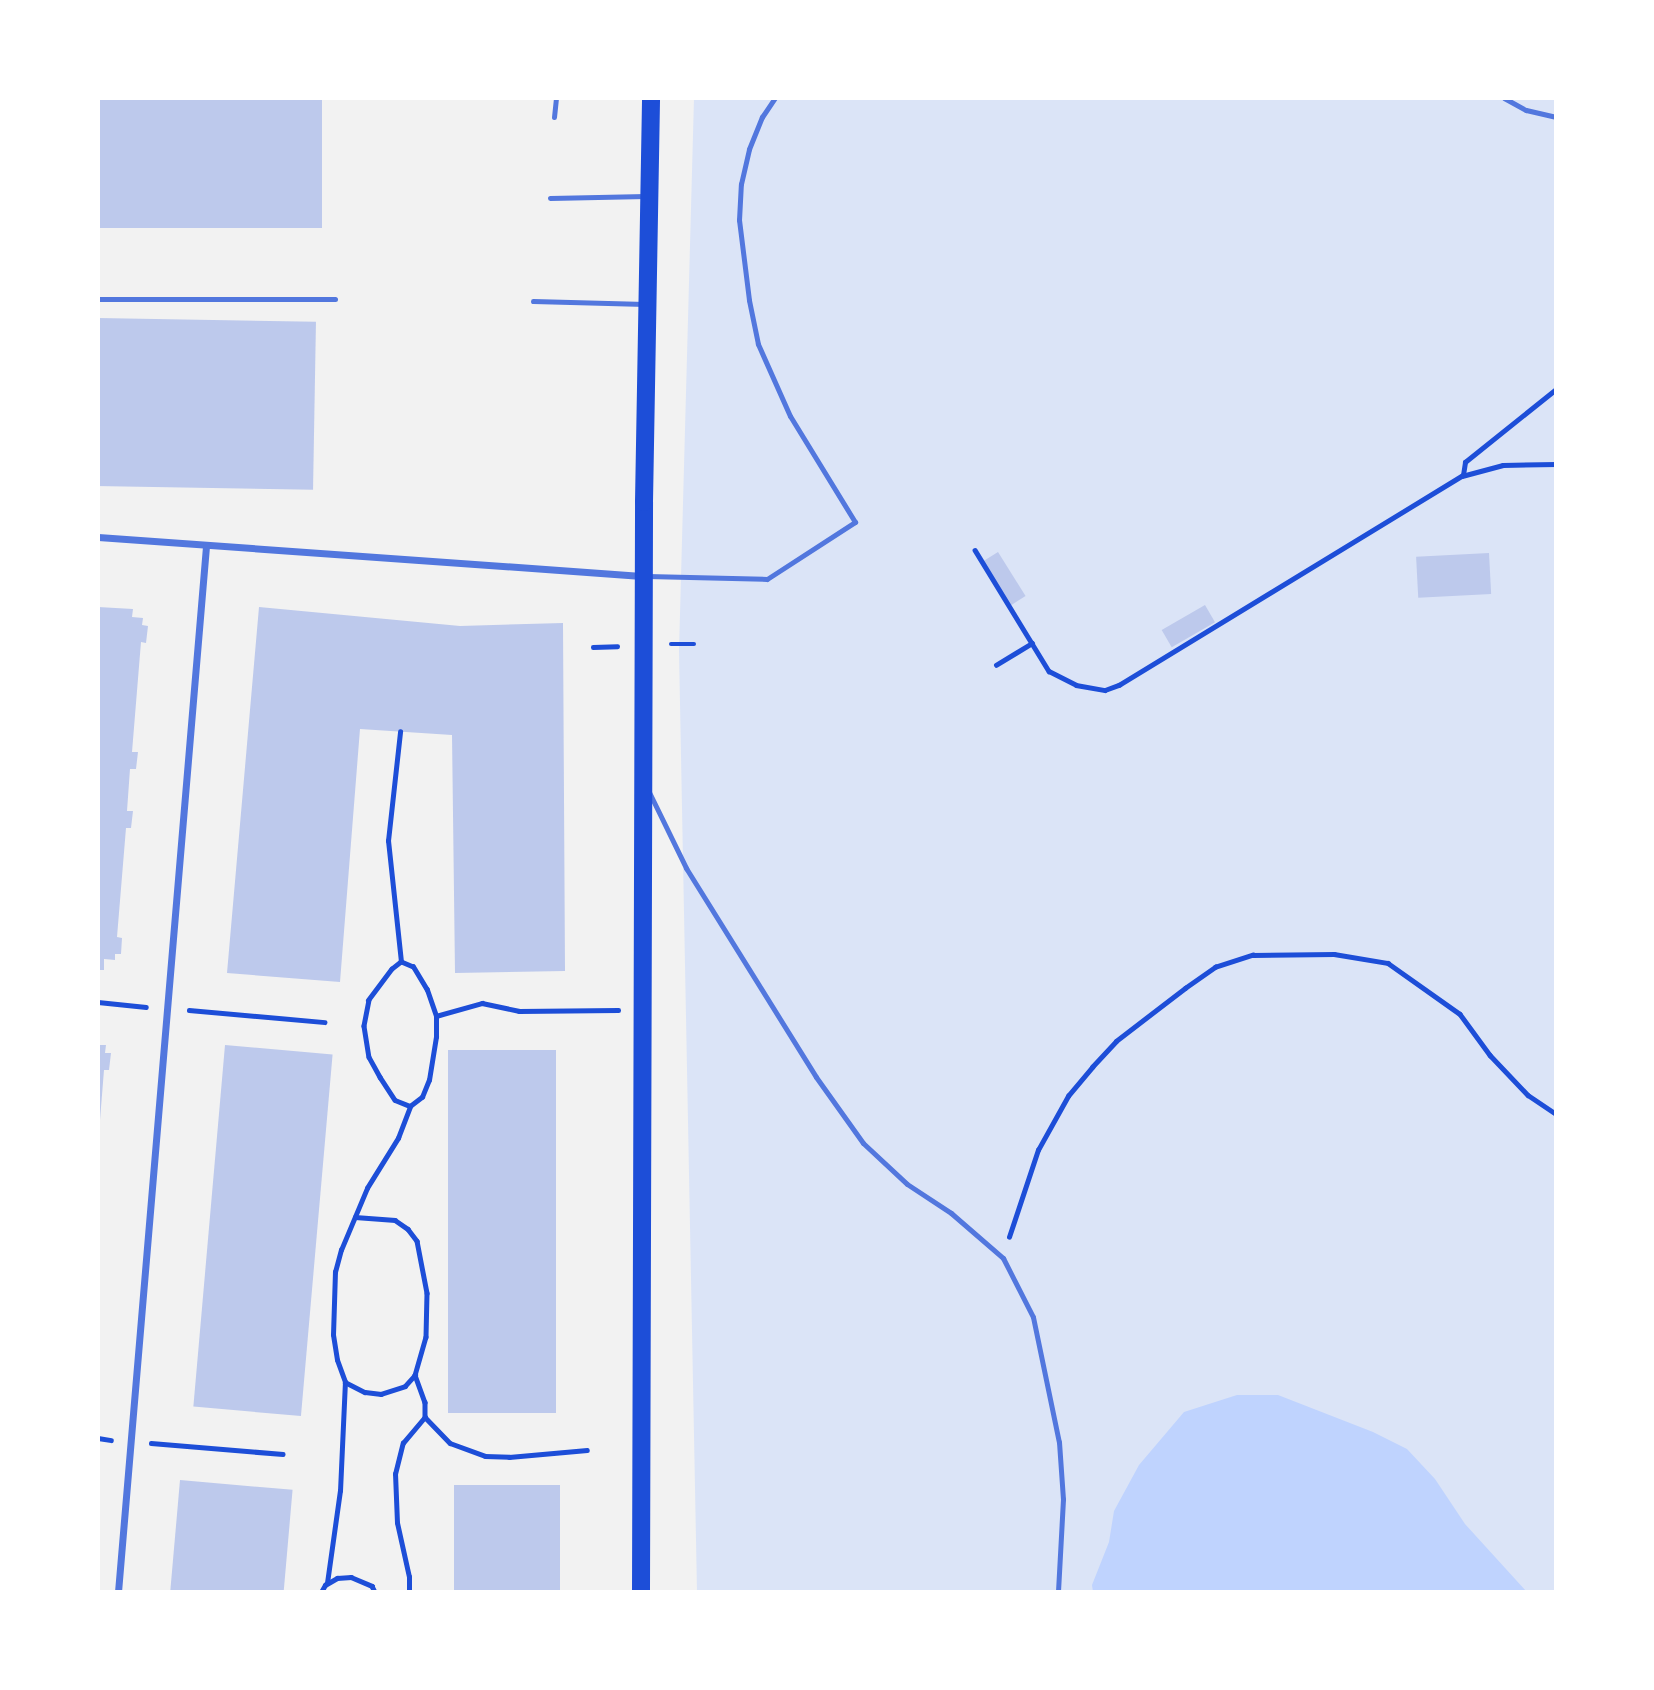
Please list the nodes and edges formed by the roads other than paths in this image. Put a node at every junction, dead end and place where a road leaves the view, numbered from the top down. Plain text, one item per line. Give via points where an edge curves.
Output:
1 (556, 98) edge
2 (651, 98) edge
3 (775, 98) edge
4 (1504, 98) edge
5 (554, 117) dead end
6 (1556, 117) edge
7 (649, 196) junction
8 (550, 198) dead end
9 (98, 299) edge
10 (334, 299) dead end
11 (533, 301) dead end
12 (650, 304) junction
13 (98, 537) edge
14 (206, 545) junction
15 (644, 576) junction
16 (646, 786) junction
17 (118, 1592) edge
18 (641, 1592) edge
19 (1059, 1592) edge

1 - 5 lane
2 - 7 main road
3 - 15 lane via 749,149 741,184 739,220 749,300 758,344 790,416 855,522 767,579
4 - 6 lane via 1526,110
7 - 8 lane
7 - 12 main road
9 - 10 lane
11 - 12 lane
12 - 15 main road
13 - 14 street
14 - 15 street
14 - 17 street
15 - 16 main road
16 - 18 main road
16 - 19 lane via 686,868 816,1077 863,1143 907,1184 951,1213 1003,1258 1033,1317 1059,1442 1063,1499

